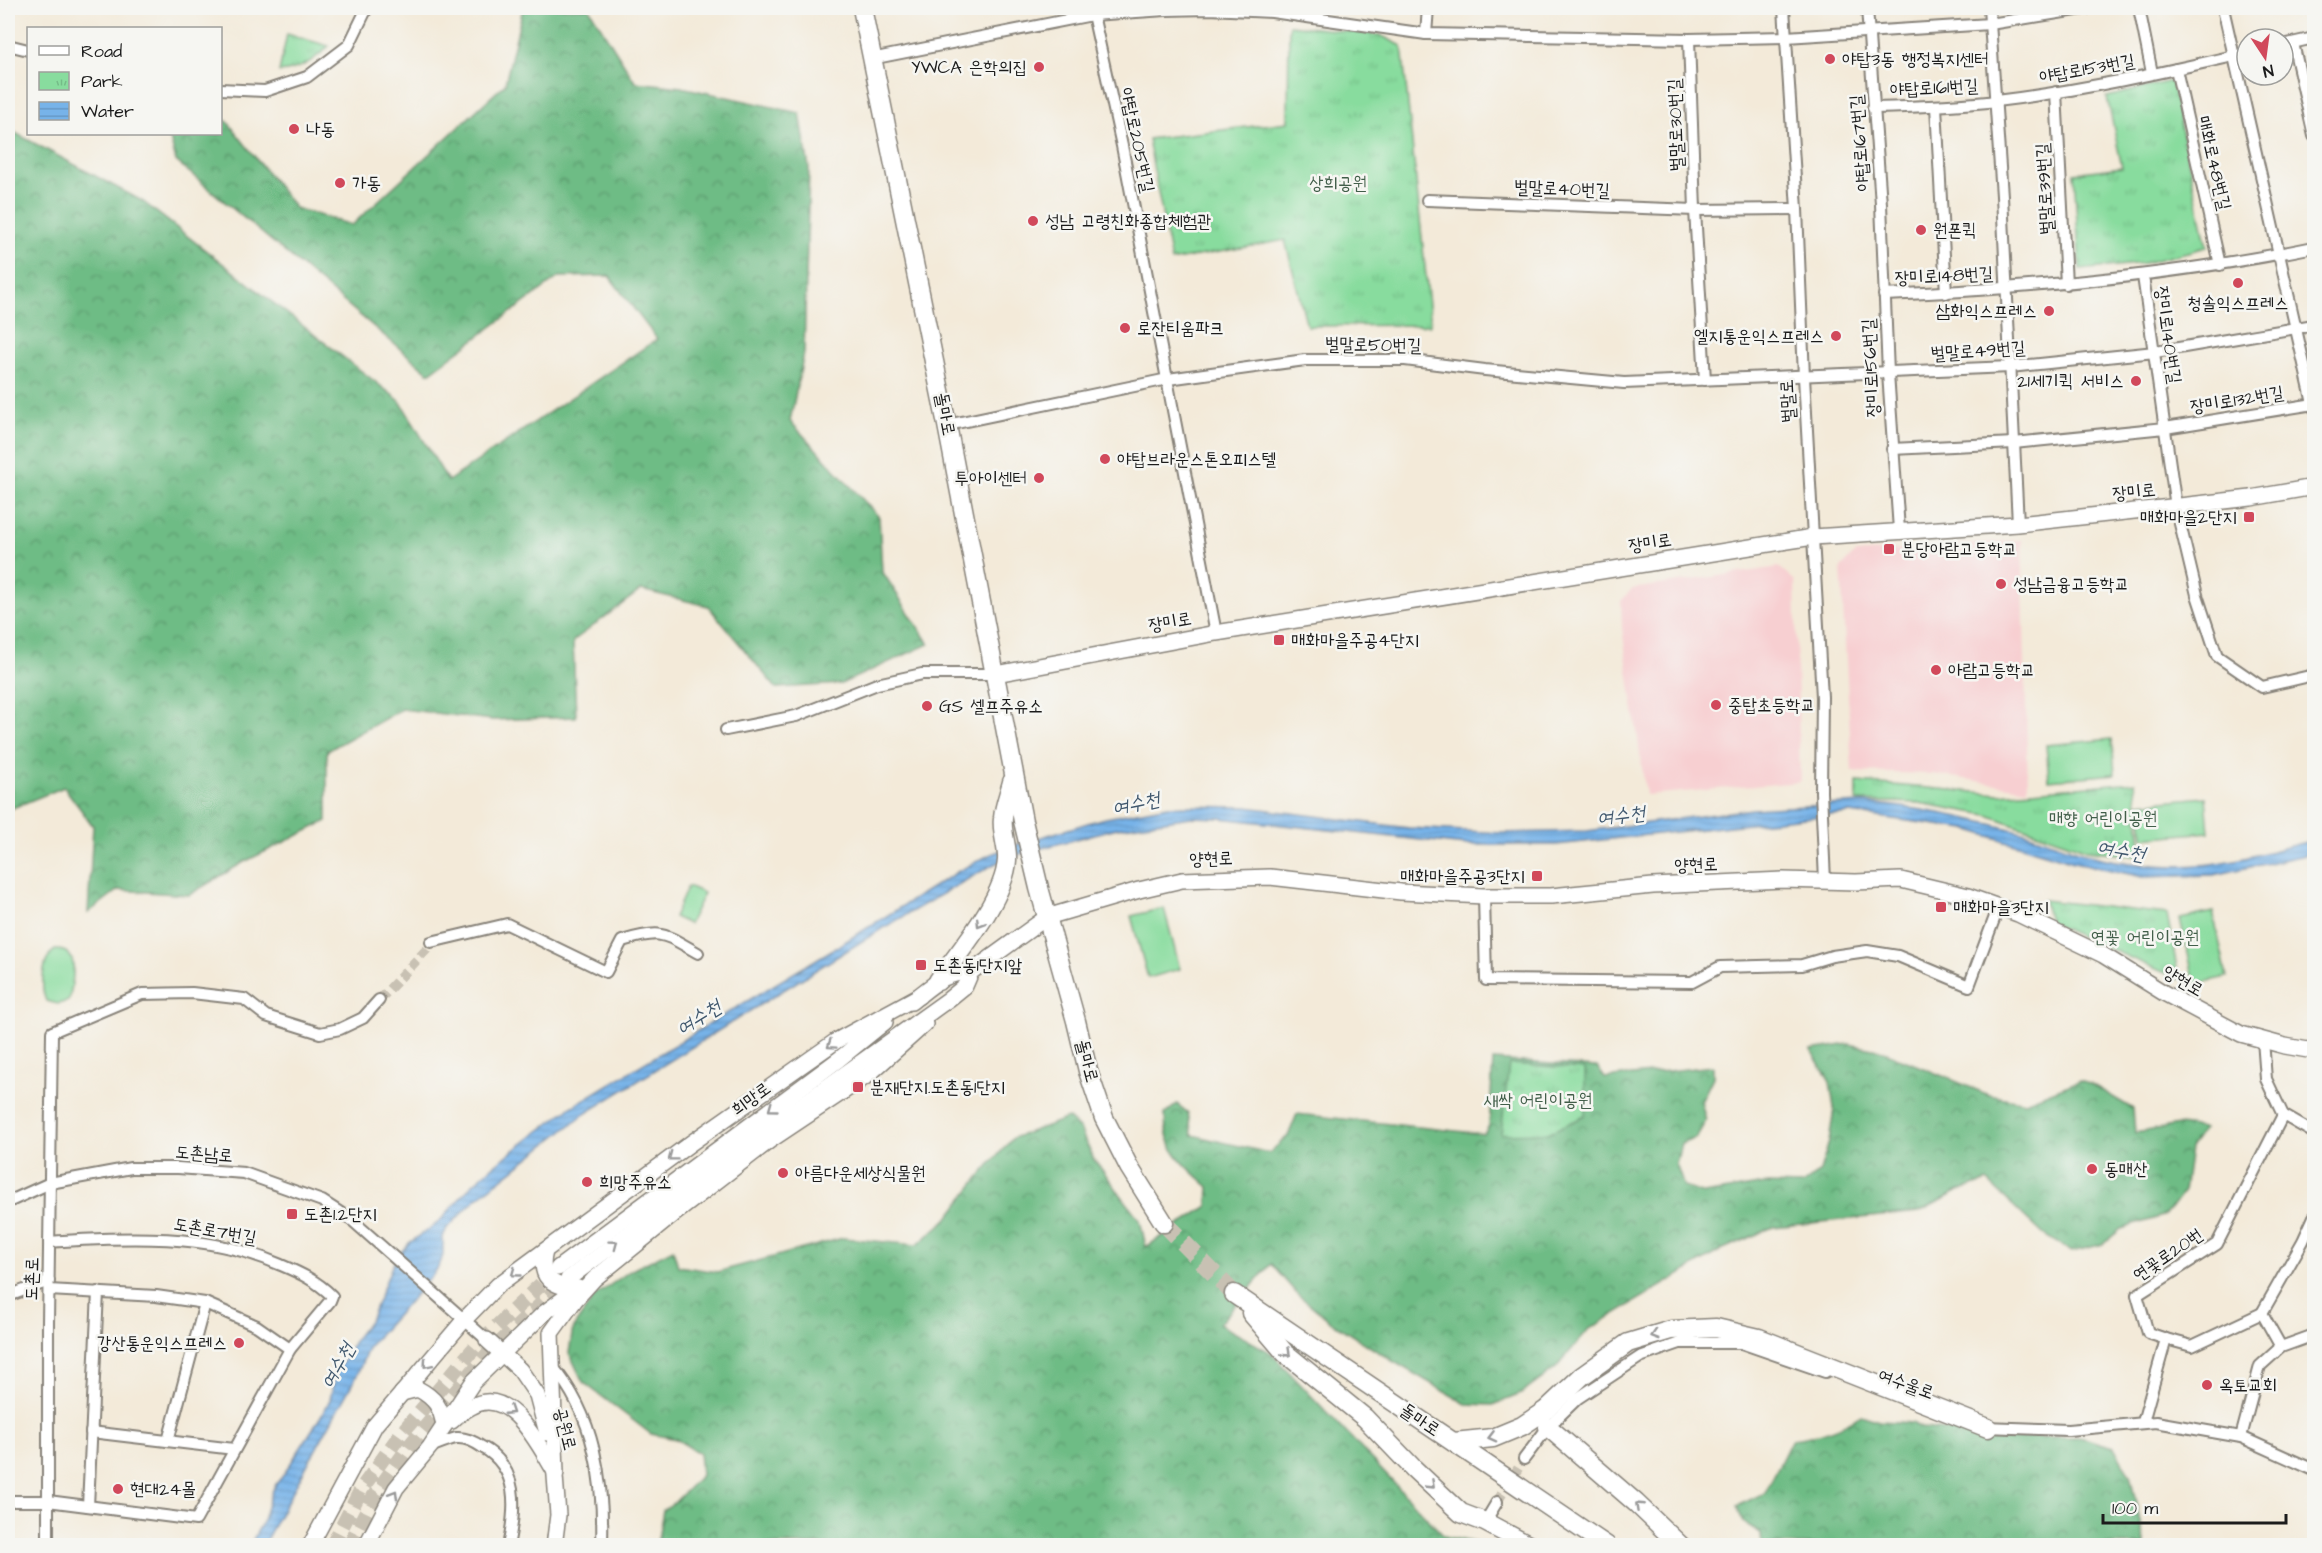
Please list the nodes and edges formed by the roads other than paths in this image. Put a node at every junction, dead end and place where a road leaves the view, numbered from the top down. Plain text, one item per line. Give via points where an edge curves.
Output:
1 (367, 8) edge
2 (862, 8) edge
3 (1428, 8) edge
4 (1784, 8) edge
5 (1867, 8) edge
6 (1989, 8) edge
7 (2089, 8) edge
8 (2139, 8) edge
9 (2223, 8) edge
10 (1092, 11) edge
11 (1990, 24) junction
12 (1870, 32) junction
13 (1426, 34) junction
14 (1786, 37) junction
15 (2314, 38) edge
16 (1689, 39) junction
17 (2295, 42) edge
18 (8, 45) edge
19 (27, 50) edge
20 (2235, 56) joint
21 (871, 59) junction
22 (2176, 69) junction
23 (2295, 69) edge
24 (2152, 74) junction
25 (2242, 87) edge
26 (222, 89) edge
27 (2056, 92) junction
28 (1996, 101) junction
29 (1936, 106) junction
30 (1873, 108) junction
31 (2314, 136) edge
32 (2002, 196) joint
33 (1427, 200) dead end
34 (1881, 204) joint
35 (1797, 209) junction
36 (1695, 210) junction
37 (2314, 247) edge
38 (2280, 254) junction
39 (2220, 265) junction
40 (2143, 276) junction
41 (2066, 284) junction
42 (2006, 289) junction
43 (1946, 293) junction
44 (1884, 295) junction
45 (2314, 325) edge
46 (2297, 329) junction
47 (2155, 352) junction
48 (2010, 367) junction
49 (1888, 373) junction
50 (1804, 376) junction
51 (1168, 379) junction
52 (1705, 381) junction
53 (2314, 405) edge
54 (947, 425) junction
55 (2164, 428) junction
56 (2014, 442) junction
57 (1892, 449) junction
58 (2314, 487) edge
59 (2176, 507) junction
60 (2018, 524) junction
61 (1899, 530) junction
62 (1813, 537) junction
63 (1216, 633) junction
64 (996, 674) junction
65 (2314, 675) edge
66 (726, 730) dead end
67 (1014, 776) junction
68 (1825, 881) junction
69 (1484, 896) junction
70 (1999, 906) junction
71 (1047, 917) junction
72 (431, 942) tunnel mouth
73 (698, 953) dead end
74 (971, 972) junction
75 (938, 981) junction
76 (919, 996) junction
77 (950, 999) junction
78 (380, 1000) tunnel mouth
79 (2263, 1040) junction
80 (2314, 1051) edge
81 (2283, 1115) junction
82 (2314, 1133) edge
83 (50, 1183) junction
84 (8, 1202) edge
85 (2314, 1217) edge
86 (1164, 1223) tunnel mouth
87 (49, 1242) junction
88 (636, 1245) junction
89 (544, 1251) junction
90 (567, 1279) junction
91 (49, 1286) junction
92 (98, 1292) junction
93 (8, 1296) edge
94 (205, 1303) junction
95 (2262, 1313) junction
96 (465, 1319) junction
97 (2314, 1335) edge
98 (2166, 1339) junction
99 (487, 1340) joint
100 (2281, 1347) junction
101 (290, 1349) junction
102 (502, 1354) junction
103 (551, 1365) junction
104 (402, 1393) junction
105 (2143, 1422) junction
106 (444, 1426) junction
107 (1548, 1427) junction
108 (1988, 1428) junction
109 (91, 1432) junction
110 (2241, 1437) junction
111 (168, 1441) junction
112 (1454, 1442) junction
113 (430, 1447) junction
114 (234, 1449) junction
115 (1524, 1459) tunnel mouth
116 (2314, 1470) edge
117 (556, 1473) junction
118 (8, 1501) edge
119 (48, 1501) junction
120 (1497, 1502) tunnel mouth
121 (88, 1506) junction
122 (1485, 1522) junction
123 (48, 1545) edge
124 (310, 1545) edge
125 (366, 1545) edge
126 (508, 1545) edge
127 (554, 1545) edge
128 (602, 1545) edge
129 (1514, 1545) edge
130 (1530, 1545) edge
131 (1606, 1545) edge
132 (1681, 1545) edge

1 - 26 street via 349,45 307,77 265,91
2 - 21 main road, 돌마로
3 - 13 street
4 - 14 street, 벌말로
5 - 12 street, 야탑로167번길
6 - 11 street, 야탑로161번길
7 - 11 street
8 - 24 street, 야탑로153번길
9 - 20 street, 장미로132번길
10 - 13 street via 1272,12
10 - 21 street
10 - 51 street, 야탑로205번길
11 - 12 street
11 - 28 street, 야탑로161번길
12 - 14 street
12 - 30 street, 야탑로167번길
13 - 16 street
14 - 16 street
14 - 35 street, 벌말로
15 - 17 street
16 - 36 street, 벌말로30번길
18 - 19 street
20 - 22 street
21 - 54 main road, 돌마로
22 - 24 street
22 - 39 street, 매화로48번길
23 - 31 street
24 - 27 street, 야탑로153번길
25 - 38 street, 장미로132번길
27 - 28 street, 야탑로153번길
27 - 41 street, 벌말로39번길
28 - 29 street, 야탑로161번길
28 - 32 street, 야탑로161번길
29 - 30 street, 야탑로161번길
29 - 43 street
30 - 34 street, 야탑로167번길
32 - 42 street, 장미로148번길
33 - 36 street, 벌말로40번길
34 - 44 street, 장미로156번길
35 - 36 street, 벌말로40번길
35 - 50 street, 벌말로
36 - 52 street
37 - 38 street
38 - 39 street
38 - 46 street, 장미로132번길
39 - 40 street
40 - 41 street, 장미로140번길
40 - 47 street, 장미로140번길
41 - 42 street, 장미로140번길
42 - 43 street, 장미로148번길
42 - 48 street, 장미로148번길
43 - 44 street, 장미로148번길
44 - 49 street, 장미로156번길
45 - 46 street, 벌말로49번길
46 - 47 street, 벌말로49번길
46 - 53 street, 장미로132번길
47 - 48 street, 벌말로49번길
47 - 55 street, 장미로140번길
48 - 49 street, 벌말로49번길
48 - 56 street, 장미로148번길
49 - 50 street, 벌말로49번길
49 - 57 street, 장미로156번길
50 - 52 street, 벌말로50번길
50 - 62 street, 벌말로
51 - 52 street, 벌말로50번길 via 1305,360 1405,360 1624,383
51 - 54 street, 벌말로50번길
51 - 63 street, 야탑로205번길
53 - 55 street, 장미로132번길
54 - 64 main road, 돌마로
55 - 56 street
55 - 59 street, 장미로140번길
56 - 57 street
56 - 60 street, 장미로148번길
57 - 61 street, 장미로156번길
58 - 59 main road, 장미로
59 - 60 main road, 장미로
59 - 65 street, 장미로140번길 via 2197,595 2217,656 2262,687
60 - 61 main road, 장미로
61 - 62 main road, 장미로
62 - 63 main road, 장미로
62 - 68 street, 벌말로 via 1822,697
63 - 64 main road, 장미로
64 - 66 street via 922,674 878,684 796,716
64 - 67 main road, 돌마로
67 - 71 main road, 돌마로
67 -> 75 main road via 1002,820 1005,870 985,916
68 - 69 main road, 양현로
68 - 70 main road, 양현로 via 1901,880
69 - 70 street via 1486,980 1692,982 1720,967 1802,965 1867,951 1898,956 1969,986
69 - 71 main road, 양현로 via 1401,892 1270,877 1182,880
70 - 79 main road, 양현로 via 2103,955 2216,1022
71 - 74 main road, 희망로
71 - 86 main road, 돌마로 via 1104,1119
72 - 73 street via 507,924 606,972 622,941 641,935 662,933
74 - 75 main road, 희망로 via 954,972
74 - 77 main road, 희망로 via 965,986
75 - 76 main road, 희망로
76 -> 89 main road via 837,1041
76 -> 90 main road, 희망로
77 - 88 main road via 868,1075 769,1141
90 -> 77 main road, 희망로
78 - 83 street, 도촌로 via 363,1018 320,1033 266,1016 244,999 192,993 142,994 52,1032
79 - 80 main road, 양현로
79 - 81 street via 2266,1079
81 - 82 street
81 - 98 street, 연꽃로20번 via 2217,1244 2137,1295 2148,1333
83 - 84 street, 도촌남로
83 - 87 street, 도촌로
83 - 96 street, 도촌남로 via 131,1168 244,1173 322,1201 353,1221
85 - 95 street
87 - 91 street, 도촌로
87 - 101 street, 도촌로7번길 via 146,1237 253,1252 308,1277 332,1296
88 - 90 main road
88 - 103 main road via 594,1279 551,1333
89 - 90 main road via 545,1275 560,1287
89 -> 96 main road via 498,1285
90 - 102 main road via 544,1313
91 - 92 street
91 - 93 street
91 - 119 street, 도촌로
92 - 94 street
92 - 109 street
94 - 101 street via 257,1326
94 - 111 street
95 - 98 street via 2192,1346
95 - 100 street
96 - 99 street
96 -> 104 main road
97 - 100 street
98 - 105 street
99 - 102 main road, 공원로
100 - 110 street via 2260,1366
101 - 114 street, 도촌로7번길
102 - 106 main road via 472,1382
102 - 117 main road, 공원로 via 520,1370 537,1395
103 - 117 main road
103 - 128 street via 584,1415 599,1468
104 - 106 main road via 418,1389 429,1395 438,1404
104 - 124 main road via 375,1425
105 - 108 street, 여수울로 via 2068,1430
105 - 110 street, 여수울로
106 - 113 main road
107 - 108 street, 여수울로 via 1578,1398 1640,1357 1680,1343 1715,1341 1741,1343 1906,1403
107 - 115 street, 여수울로
132 -> 107 main road
108 -> 112 main road via 1759,1338 1716,1328 1671,1330 1628,1344 1522,1426 1493,1438
109 - 111 street
109 - 121 street
110 - 116 street, 여수울로
111 - 114 street
112 -> 122 main road, 돌마로 via 1234,1294 1285,1353 1365,1418 1461,1513
112 - 131 main road, 돌마로
113 -> 117 main road via 456,1416 478,1403 493,1402 514,1413 532,1433
125 -> 113 main road via 396,1488
113 - 126 street via 457,1438 470,1440 485,1448 507,1472 515,1509
114 - 121 street, 도촌로7번길 via 196,1520
117 - 127 main road, 공원로 via 558,1515
118 - 119 street, 도촌로7번길
119 - 121 street, 도촌로7번길
119 - 123 street, 도촌로
120 - 122 street
122 - 129 street
122 - 130 main road

